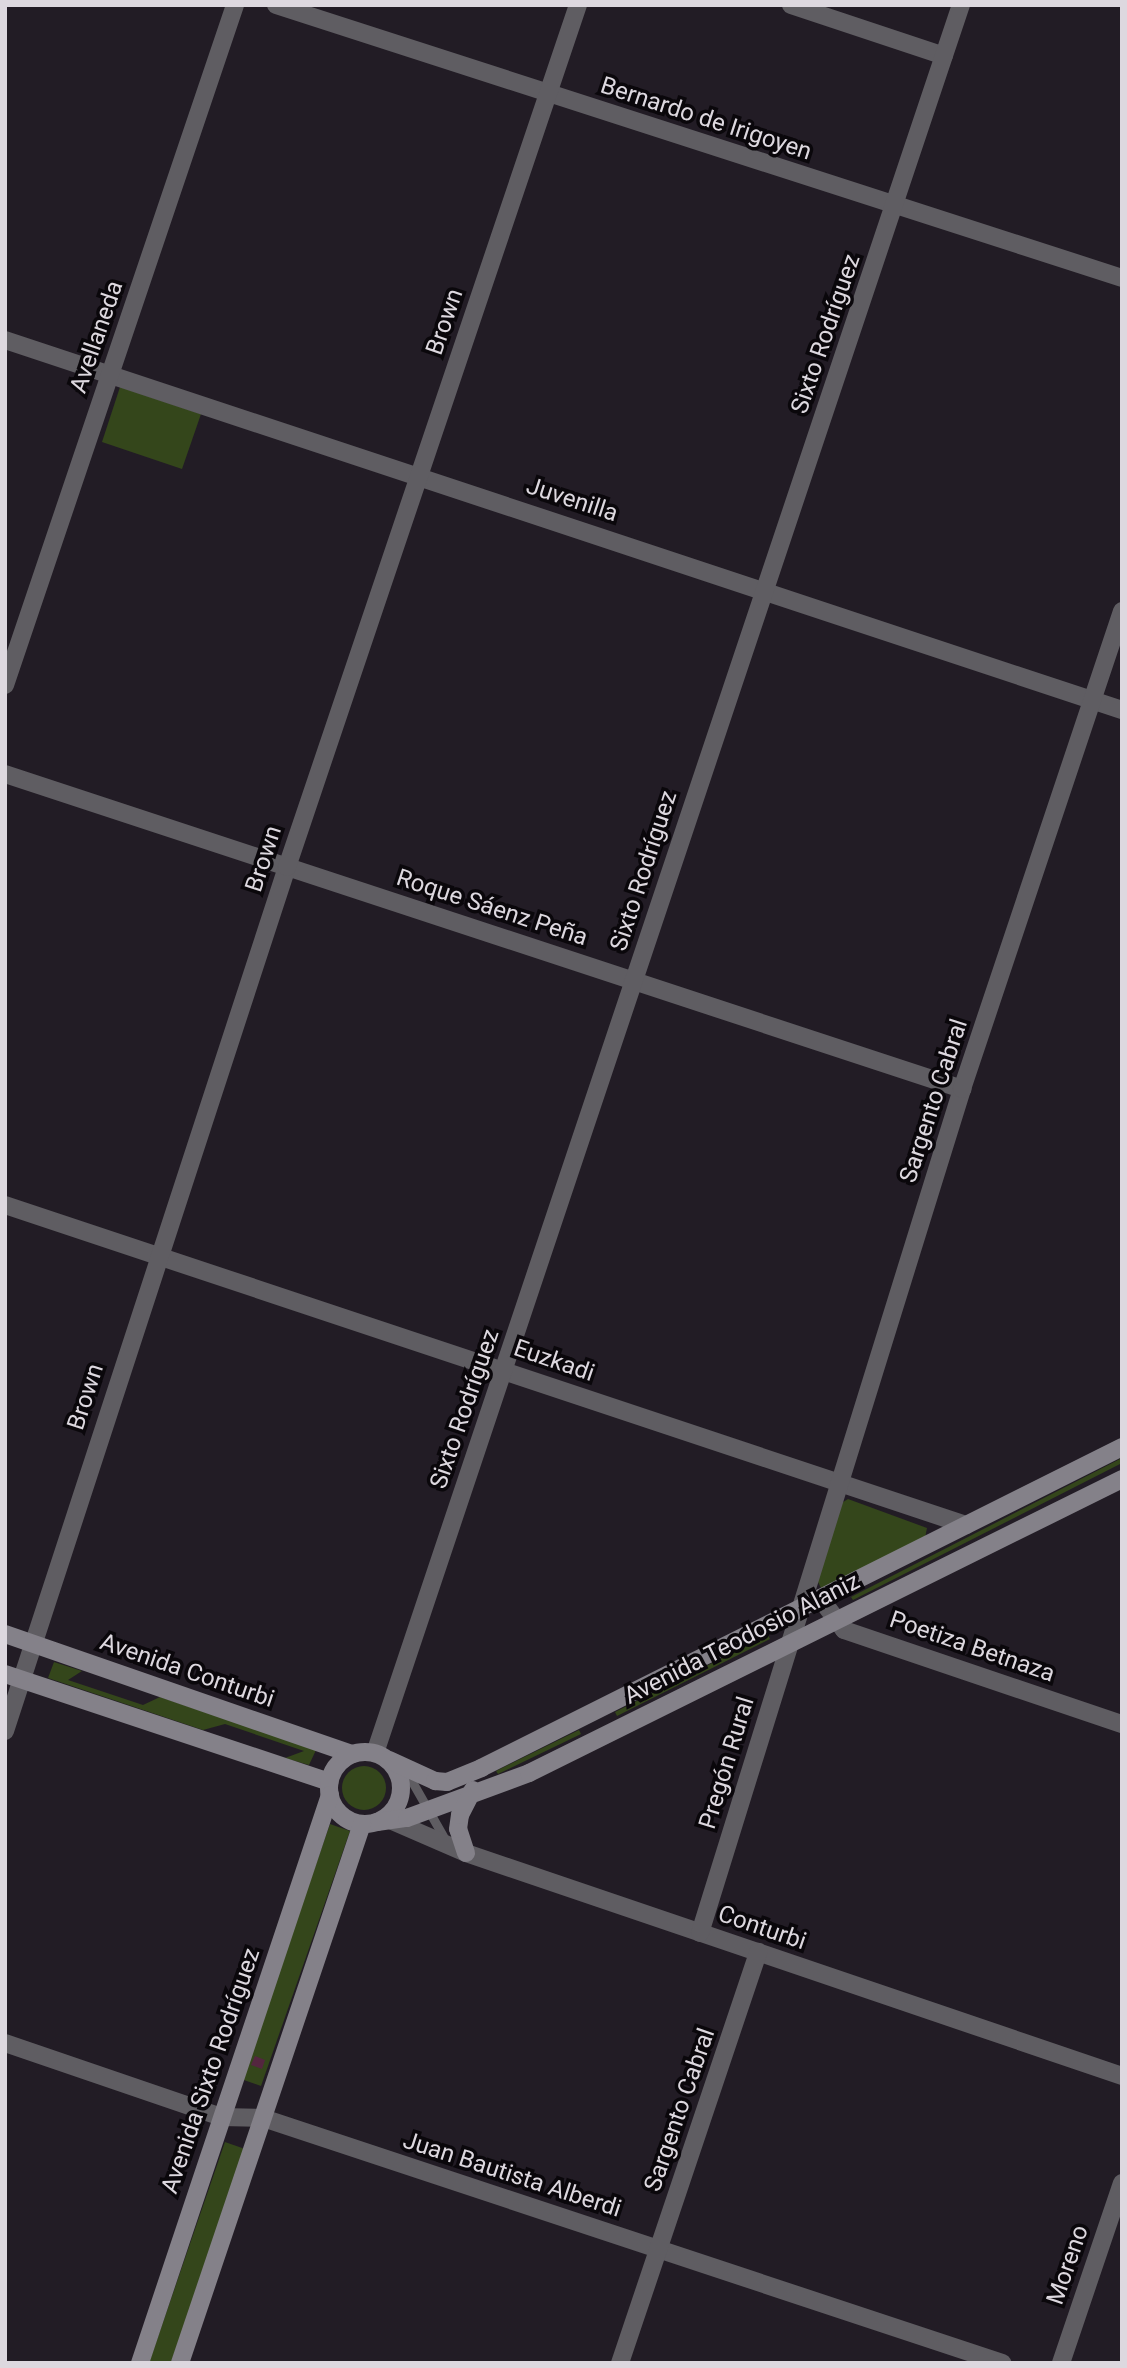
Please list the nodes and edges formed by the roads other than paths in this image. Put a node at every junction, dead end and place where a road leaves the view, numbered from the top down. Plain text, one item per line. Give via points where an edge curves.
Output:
1 (235, 5) edge
2 (276, 5) edge
3 (578, 5) edge
4 (791, 5) edge
5 (961, 5) edge
6 (944, 56) junction
7 (548, 94) junction
8 (896, 206) junction
9 (1122, 278) edge
10 (5, 340) edge
11 (110, 375) junction
12 (419, 476) junction
13 (764, 589) junction
14 (1122, 611) edge
15 (5, 685) edge
16 (1094, 700) junction
17 (1122, 710) edge
18 (5, 774) edge
19 (287, 867) junction
20 (634, 980) junction
21 (962, 1089) junction
22 (5, 1205) edge
23 (159, 1255) junction
24 (504, 1370) junction
25 (1122, 1447) edge
26 (1122, 1479) edge
27 (837, 1483) junction
28 (966, 1525) junction
29 (820, 1598) junction
30 (800, 1608) junction
31 (834, 1622) junction
32 (5, 1634) edge
33 (32, 1643) junction
34 (790, 1643) junction
35 (14, 1676) edge
36 (589, 1714) junction
37 (1122, 1724) edge
38 (5, 1731) edge
39 (600, 1737) junction
40 (352, 1754) junction
41 (382, 1756) junction
42 (494, 1762) junction
43 (405, 1769) junction
44 (330, 1788) junction
45 (469, 1796) junction
46 (428, 1810) junction
47 (376, 1822) junction
48 (449, 1846) junction
49 (466, 1853) junction
50 (700, 1933) junction
51 (758, 1952) junction
52 (5, 2043) edge
53 (1122, 2076) edge
54 (221, 2117) junction
55 (263, 2118) junction
56 (1122, 2183) edge
57 (659, 2250) junction
58 (140, 2363) edge
59 (180, 2363) edge
60 (620, 2363) edge
61 (1002, 2363) edge
62 (1061, 2363) edge

1 - 11 street, Avellaneda
2 - 7 street, Bernardo de Irigoyen
3 - 7 street, Brown
4 - 6 street
5 - 6 street, Sixto Rodríguez
6 - 8 street, Sixto Rodríguez
7 - 8 street, Bernardo de Irigoyen
7 - 12 street, Brown
8 - 9 street, Bernardo de Irigoyen
8 - 13 street, Sixto Rodríguez
10 - 11 street, Juvenilla
11 - 12 street, Juvenilla
11 - 15 street, Avellaneda
12 - 13 street, Juvenilla
12 - 19 street, Brown
13 - 16 street, Juvenilla
13 - 20 street, Sixto Rodríguez
14 - 16 street, Sargento Cabral
16 - 17 street, Juvenilla
16 - 21 street, Sargento Cabral
18 - 19 street, Roque Sáenz Peña
19 - 20 street, Roque Sáenz Peña
19 - 23 street, Brown
20 - 21 street, Roque Sáenz Peña
20 - 24 street, Sixto Rodríguez
21 - 27 street, Sargento Cabral
22 - 23 street, Euzkadi
23 - 24 street, Euzkadi
23 - 33 street, Brown
24 - 27 street, Euzkadi
24 - 41 street, Sixto Rodríguez
25 - 28 main road, Avenida Teodosio Alaniz
26 - 31 main road, Avenida Teodosio Alaniz
27 - 28 street, Euzkadi
27 - 30 street, Sargento Cabral
28 - 29 main road, Avenida Teodosio Alaniz
29 - 30 main road, Avenida Teodosio Alaniz
29 - 31 street
30 - 34 street, Pregón Rural
30 - 36 main road, Avenida Teodosio Alaniz
31 - 34 main road, Avenida Teodosio Alaniz
31 - 37 street, Poetiza Betnaza via 844,1630
32 - 33 main road, Avenida Conturbi
33 - 35 street, Brown
33 - 40 main road, Avenida Conturbi
34 - 39 main road, Avenida Teodosio Alaniz
34 - 50 street, Pregón Rural
35 - 38 street, Brown
35 - 44 main road
36 - 39 main road
36 - 42 main road, Avenida Teodosio Alaniz
39 - 45 main road, Avenida Teodosio Alaniz
40 - 41 main road
40 - 44 main road via 337,1765
41 - 43 main road, Avenida Teodosio Alaniz
41 - 47 main road via 401,1789 394,1809
42 - 43 main road, Avenida Teodosio Alaniz via 447,1782
42 - 45 main road
43 - 46 lane
44 - 47 main road via 345,1818
44 - 54 main road, Avenida Sixto Rodríguez
45 - 46 main road, Avenida Teodosio Alaniz
45 - 49 main road via 458,1829
46 - 47 main road, Avenida Teodosio Alaniz
46 - 48 lane
47 - 48 street, Conturbi
47 - 55 main road
48 - 49 street, Conturbi
49 - 50 street, Conturbi
50 - 51 street, Conturbi
51 - 53 street, Conturbi
51 - 57 street, Sargento Cabral
52 - 54 street, Juan Bautista Alberdi
54 - 55 street, Juan Bautista Alberdi
54 - 58 main road, Avenida Sixto Rodríguez
55 - 57 street, Juan Bautista Alberdi
55 - 59 main road
56 - 62 street, Moreno
57 - 60 street, Sargento Cabral
57 - 61 street, Juan Bautista Alberdi

